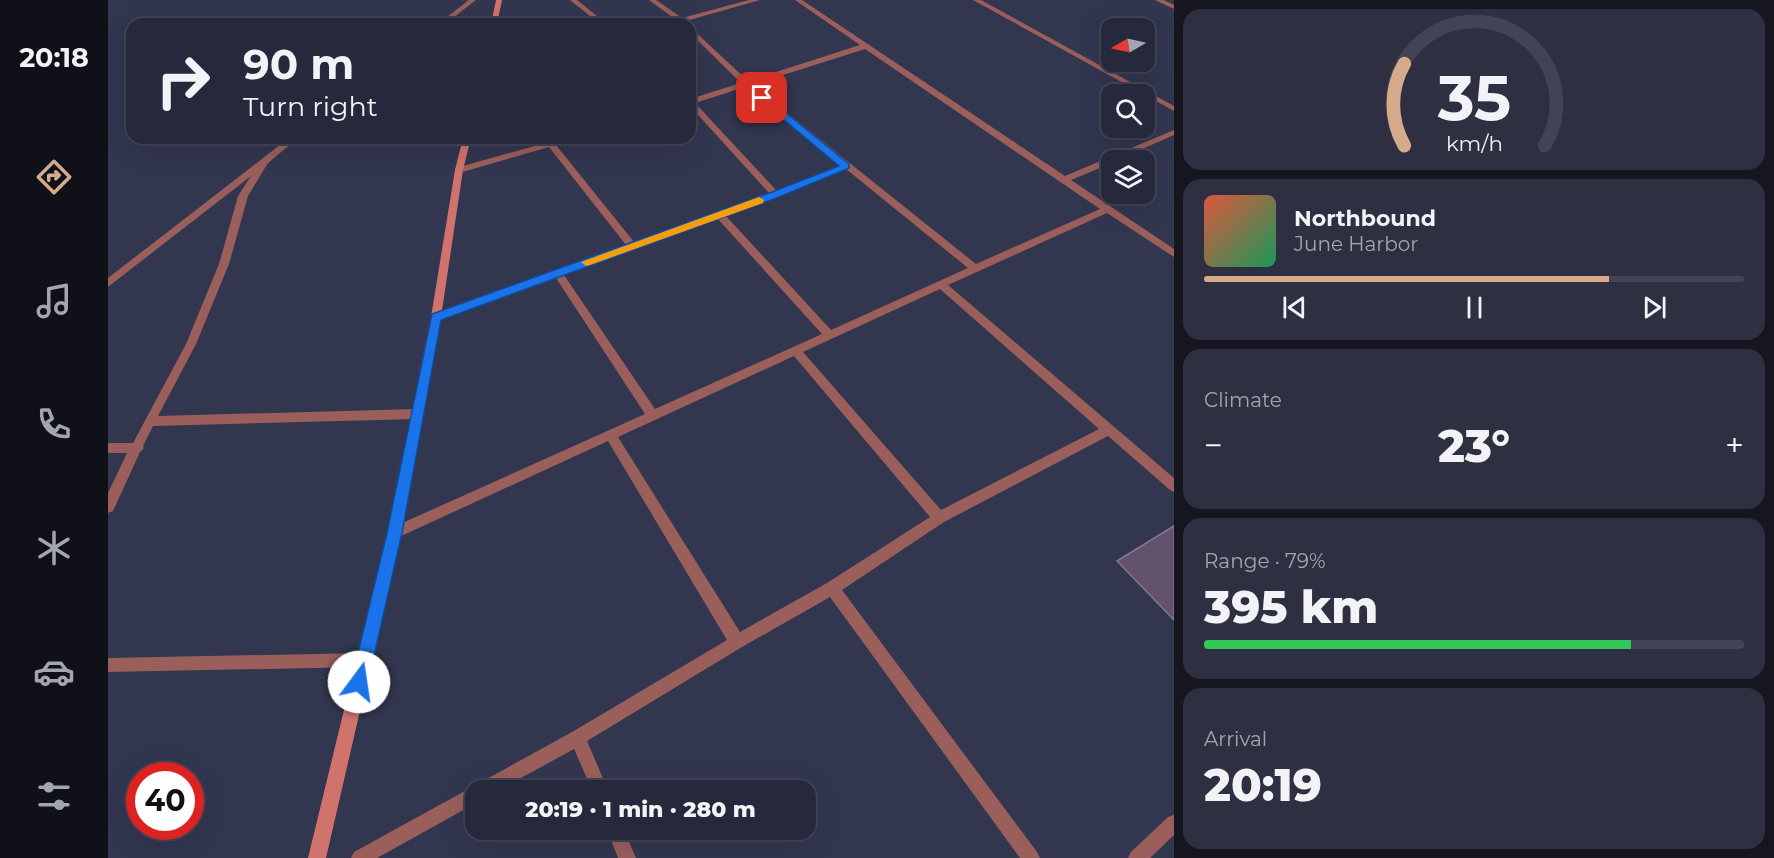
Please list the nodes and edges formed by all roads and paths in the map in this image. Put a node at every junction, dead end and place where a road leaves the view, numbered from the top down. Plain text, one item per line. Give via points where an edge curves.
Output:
1 (473, 0) edge
2 (499, 0) edge
3 (573, 0) edge
4 (652, 0) edge
5 (757, 0) edge
6 (798, 0) edge
7 (976, 0) edge
8 (1158, 0) edge
9 (1174, 7) edge
10 (449, 18) edge
11 (495, 18) edge
12 (596, 18) edge
13 (677, 18) edge
14 (696, 18) edge
15 (696, 34) edge
16 (866, 46) junction
17 (746, 84) junction
18 (696, 100) edge
19 (696, 108) edge
20 (1174, 109) edge
21 (1174, 132) edge
22 (286, 144) edge
23 (466, 144) edge
24 (551, 144) joint
25 (266, 160) junction
26 (846, 166) junction
27 (459, 170) junction
28 (1065, 180) junction
29 (776, 195) junction
30 (1107, 208) junction
31 (718, 214) junction
32 (631, 245) junction
33 (1174, 254) edge
34 (975, 269) junction
35 (558, 273) junction
36 (108, 282) edge
37 (940, 284) junction
38 (436, 317) junction
39 (830, 336) junction
40 (795, 350) junction
41 (417, 414) junction
42 (652, 415) junction
43 (149, 421) junction
44 (1110, 429) junction
45 (610, 434) junction
46 (108, 448) edge
47 (138, 448) junction
48 (1174, 486) edge
49 (108, 507) edge
50 (939, 518) junction
51 (394, 533) junction
52 (832, 588) junction
53 (737, 642) junction
54 (365, 660) junction
55 (108, 665) edge
56 (578, 738) junction
57 (501, 780) edge
58 (596, 780) edge
59 (465, 800) edge
60 (1174, 823) edge
61 (620, 840) edge
62 (317, 858) edge
63 (360, 858) edge
64 (627, 858) edge
65 (1031, 858) edge
66 (1137, 858) edge

1 - 10 street
2 - 11 street
3 - 12 street
4 - 13 street
5 - 14 street
6 - 16 street
7 - 20 street
8 - 9 street
15 - 17 street
16 - 17 street
16 - 28 street
17 - 18 street
17 - 26 street
19 - 29 street
21 - 28 street
22 - 25 street
23 - 27 street
24 - 27 street
24 - 32 street
25 - 36 street
25 - 43 street via 243,196 224,264 191,344
26 - 29 street
26 - 34 street
27 - 38 street
28 - 30 street
29 - 31 street
30 - 33 street
30 - 34 street
31 - 32 street
31 - 39 street
32 - 35 street
34 - 37 street
35 - 38 street
35 - 42 street
37 - 39 street
37 - 44 street
38 - 41 street
39 - 40 street
40 - 42 street
40 - 50 street
41 - 43 street
41 - 51 street
42 - 45 street
43 - 47 street
44 - 48 street
44 - 50 street
45 - 51 street
45 - 53 street
46 - 47 street
47 - 49 street
50 - 52 street
51 - 54 street
52 - 53 street
52 - 65 street
53 - 56 street
54 - 55 street
54 - 62 street
56 - 57 street
56 - 58 street
59 - 63 street
60 - 66 street
61 - 64 street

